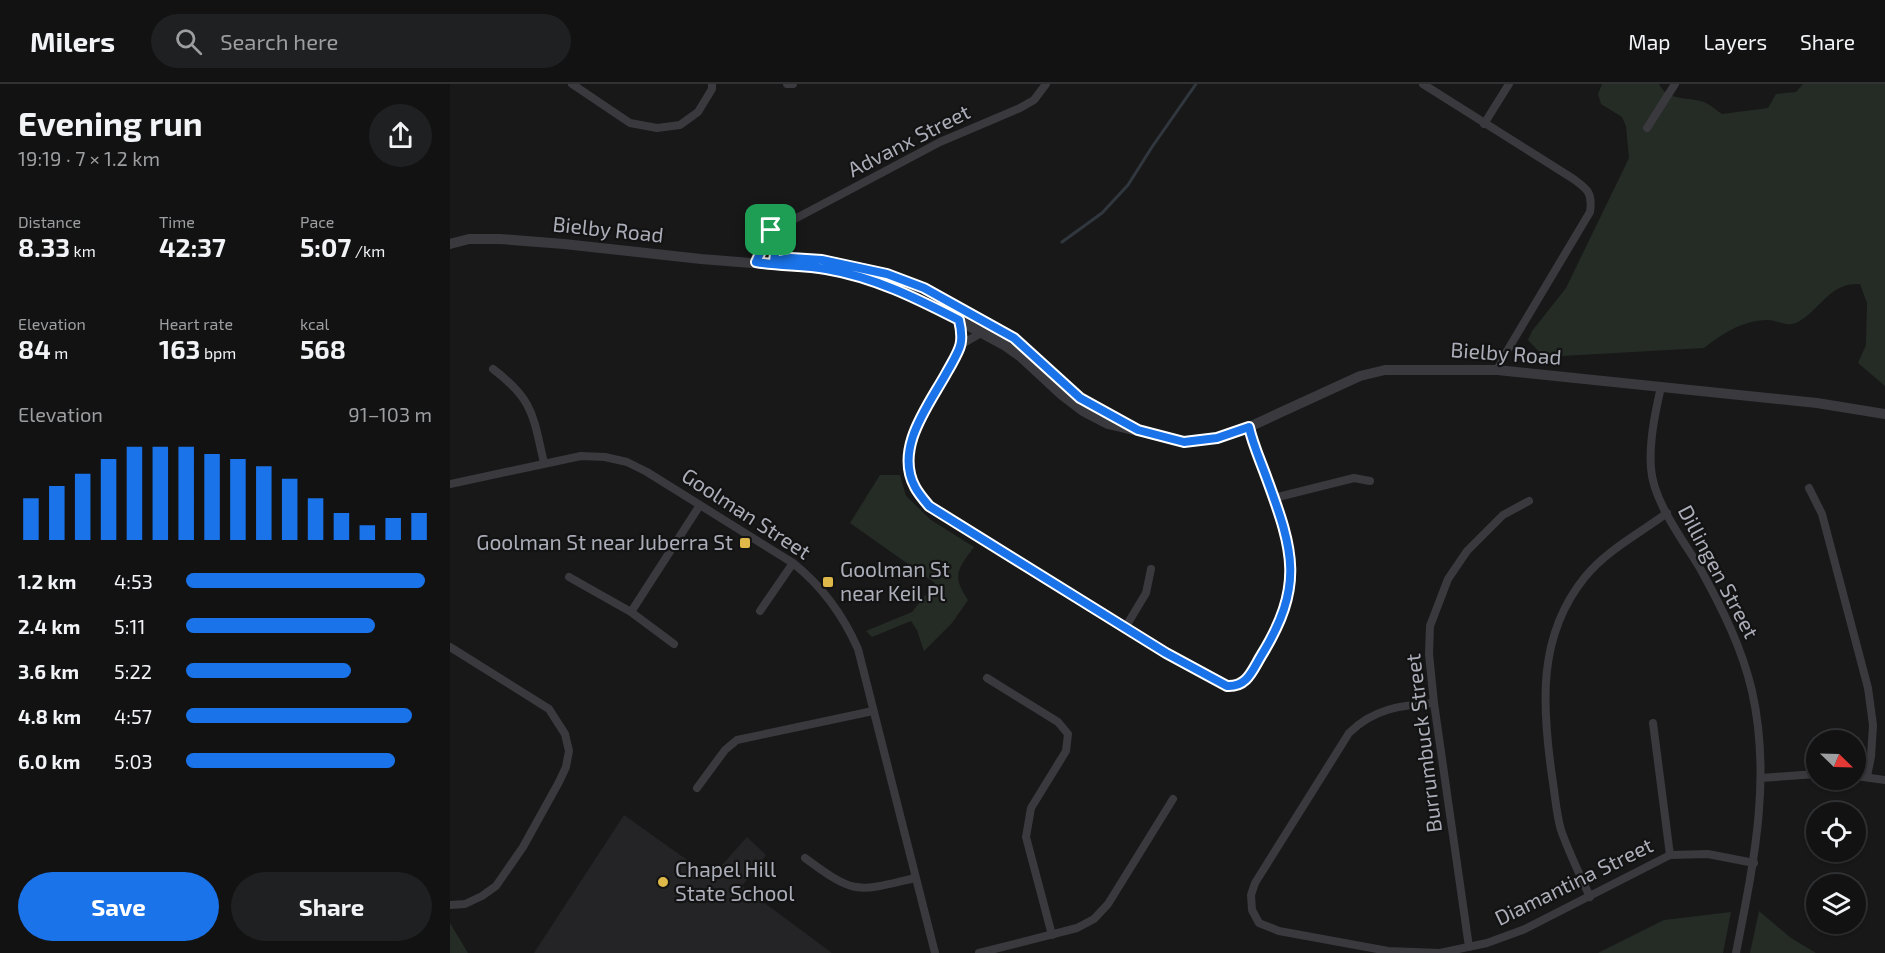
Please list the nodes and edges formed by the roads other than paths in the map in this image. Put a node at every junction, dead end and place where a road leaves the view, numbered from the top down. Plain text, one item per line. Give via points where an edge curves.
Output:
1 (572, 84) edge
2 (712, 84) edge
3 (787, 84) edge
4 (794, 84) edge
5 (1046, 84) edge
6 (1423, 84) edge
7 (1509, 84) edge
8 (1675, 84) edge
9 (1484, 124) junction
10 (1647, 128) dead end
11 (784, 225) junction
12 (450, 244) edge
13 (774, 261) junction
14 (759, 263) junction
15 (959, 320) junction
16 (981, 333) junction
17 (962, 344) junction
18 (492, 369) dead end
19 (1497, 370) junction
20 (1661, 387) junction
21 (1885, 414) edge
22 (1249, 427) junction
23 (1138, 430) junction
24 (544, 463) junction
25 (1370, 481) dead end
26 (450, 484) edge
27 (1809, 488) dead end
28 (1274, 498) junction
29 (1529, 501) dead end
30 (700, 505) junction
31 (1667, 513) junction
32 (793, 563) junction
33 (1151, 569) dead end
34 (569, 577) dead end
35 (760, 611) dead end
36 (631, 612) junction
37 (1125, 628) junction
38 (674, 644) dead end
39 (450, 646) edge
40 (987, 678) dead end
41 (1434, 703) junction
42 (873, 711) junction
43 (1653, 723) dead end
44 (1806, 775) edge
45 (1867, 776) joint
46 (1761, 777) junction
47 (1885, 780) edge
48 (697, 788) dead end
49 (1173, 799) dead end
50 (1670, 855) junction
51 (805, 858) dead end
52 (1754, 863) junction
53 (915, 878) junction
54 (1590, 897) junction
55 (450, 905) edge
56 (1052, 935) junction
57 (1469, 947) junction
58 (935, 953) edge
59 (979, 953) edge
60 (1736, 953) edge

1 - 2 street via 630,123 657,128 680,125 698,112
3 - 4 street
5 - 11 street, Advanx Street via 1034,100 1020,108 940,142
6 - 9 street
7 - 9 street
8 - 10 street
9 - 19 street via 1588,189 1592,200 1590,212
11 - 13 street via 778,234
11 - 14 street, Advanx Street via 771,230
12 - 14 street, Bielby Road via 500,238
13 - 14 street, Bielby Road
13 - 23 street, Bielby Road via 822,260 887,274 924,288 1014,338 1080,398
14 - 15 street, Bielby Road via 826,269 872,280 904,291
15 - 16 street, Bielby Road
15 - 17 street
16 - 17 street
16 - 23 street, Bielby Road via 1021,357 1083,411 1108,424
17 - 37 street via 908,450 908,468 915,487 929,506 948,519
18 - 24 street via 531,409
19 - 20 street, Bielby Road
19 - 22 street, Bielby Road via 1385,370 1360,376
20 - 21 street, Bielby Road
20 - 31 street, Dillingen Street via 1652,436 1651,469
22 - 23 street, Bielby Road via 1217,438 1184,442
22 - 28 street
24 - 26 street, Goolman Street
24 - 30 street, Goolman Street via 581,456 627,462
25 - 28 street via 1354,478
27 - 45 street via 1822,514 1868,688 1873,725
28 - 37 street via 1291,557 1292,582 1275,634 1246,680 1237,687 1227,686
29 - 41 street, Burrumbuck Street via 1503,514 1467,551 1448,579 1430,626
30 - 32 street, Goolman Street
30 - 36 street
31 - 46 street, Dillingen Street via 1712,590 1738,645 1757,719
31 - 54 street via 1585,576 1555,630 1546,668 1544,707 1560,827
32 - 35 street
32 - 42 street, Goolman Street via 819,587 851,633
33 - 37 street via 1146,593
34 - 36 street
36 - 38 street
39 - 55 street via 549,709 566,734 568,751 559,782 500,880 482,896 465,904
40 - 56 street via 1058,722 1068,734 1066,751 1031,808 1027,822 1026,837
41 - 57 street, Burrumbuck Street
41 - 57 street, Diamantina Street via 1379,712 1362,720 1349,733 1256,884 1251,895 1252,910 1259,923 1279,931 1388,951 1440,953
42 - 48 street via 737,740
42 - 53 street, Goolman Street
43 - 50 street
44 - 46 street
45 - 47 street
46 - 52 street, Dillingen Street
49 - 56 street via 1108,904 1086,924
50 - 52 street, Diamantina Street via 1708,854
50 - 54 street, Diamantina Street
51 - 53 street via 835,880 862,889
52 - 60 street, Dillingen Street
53 - 58 street, Goolman Street
54 - 57 street, Diamantina Street via 1525,929
56 - 59 street

